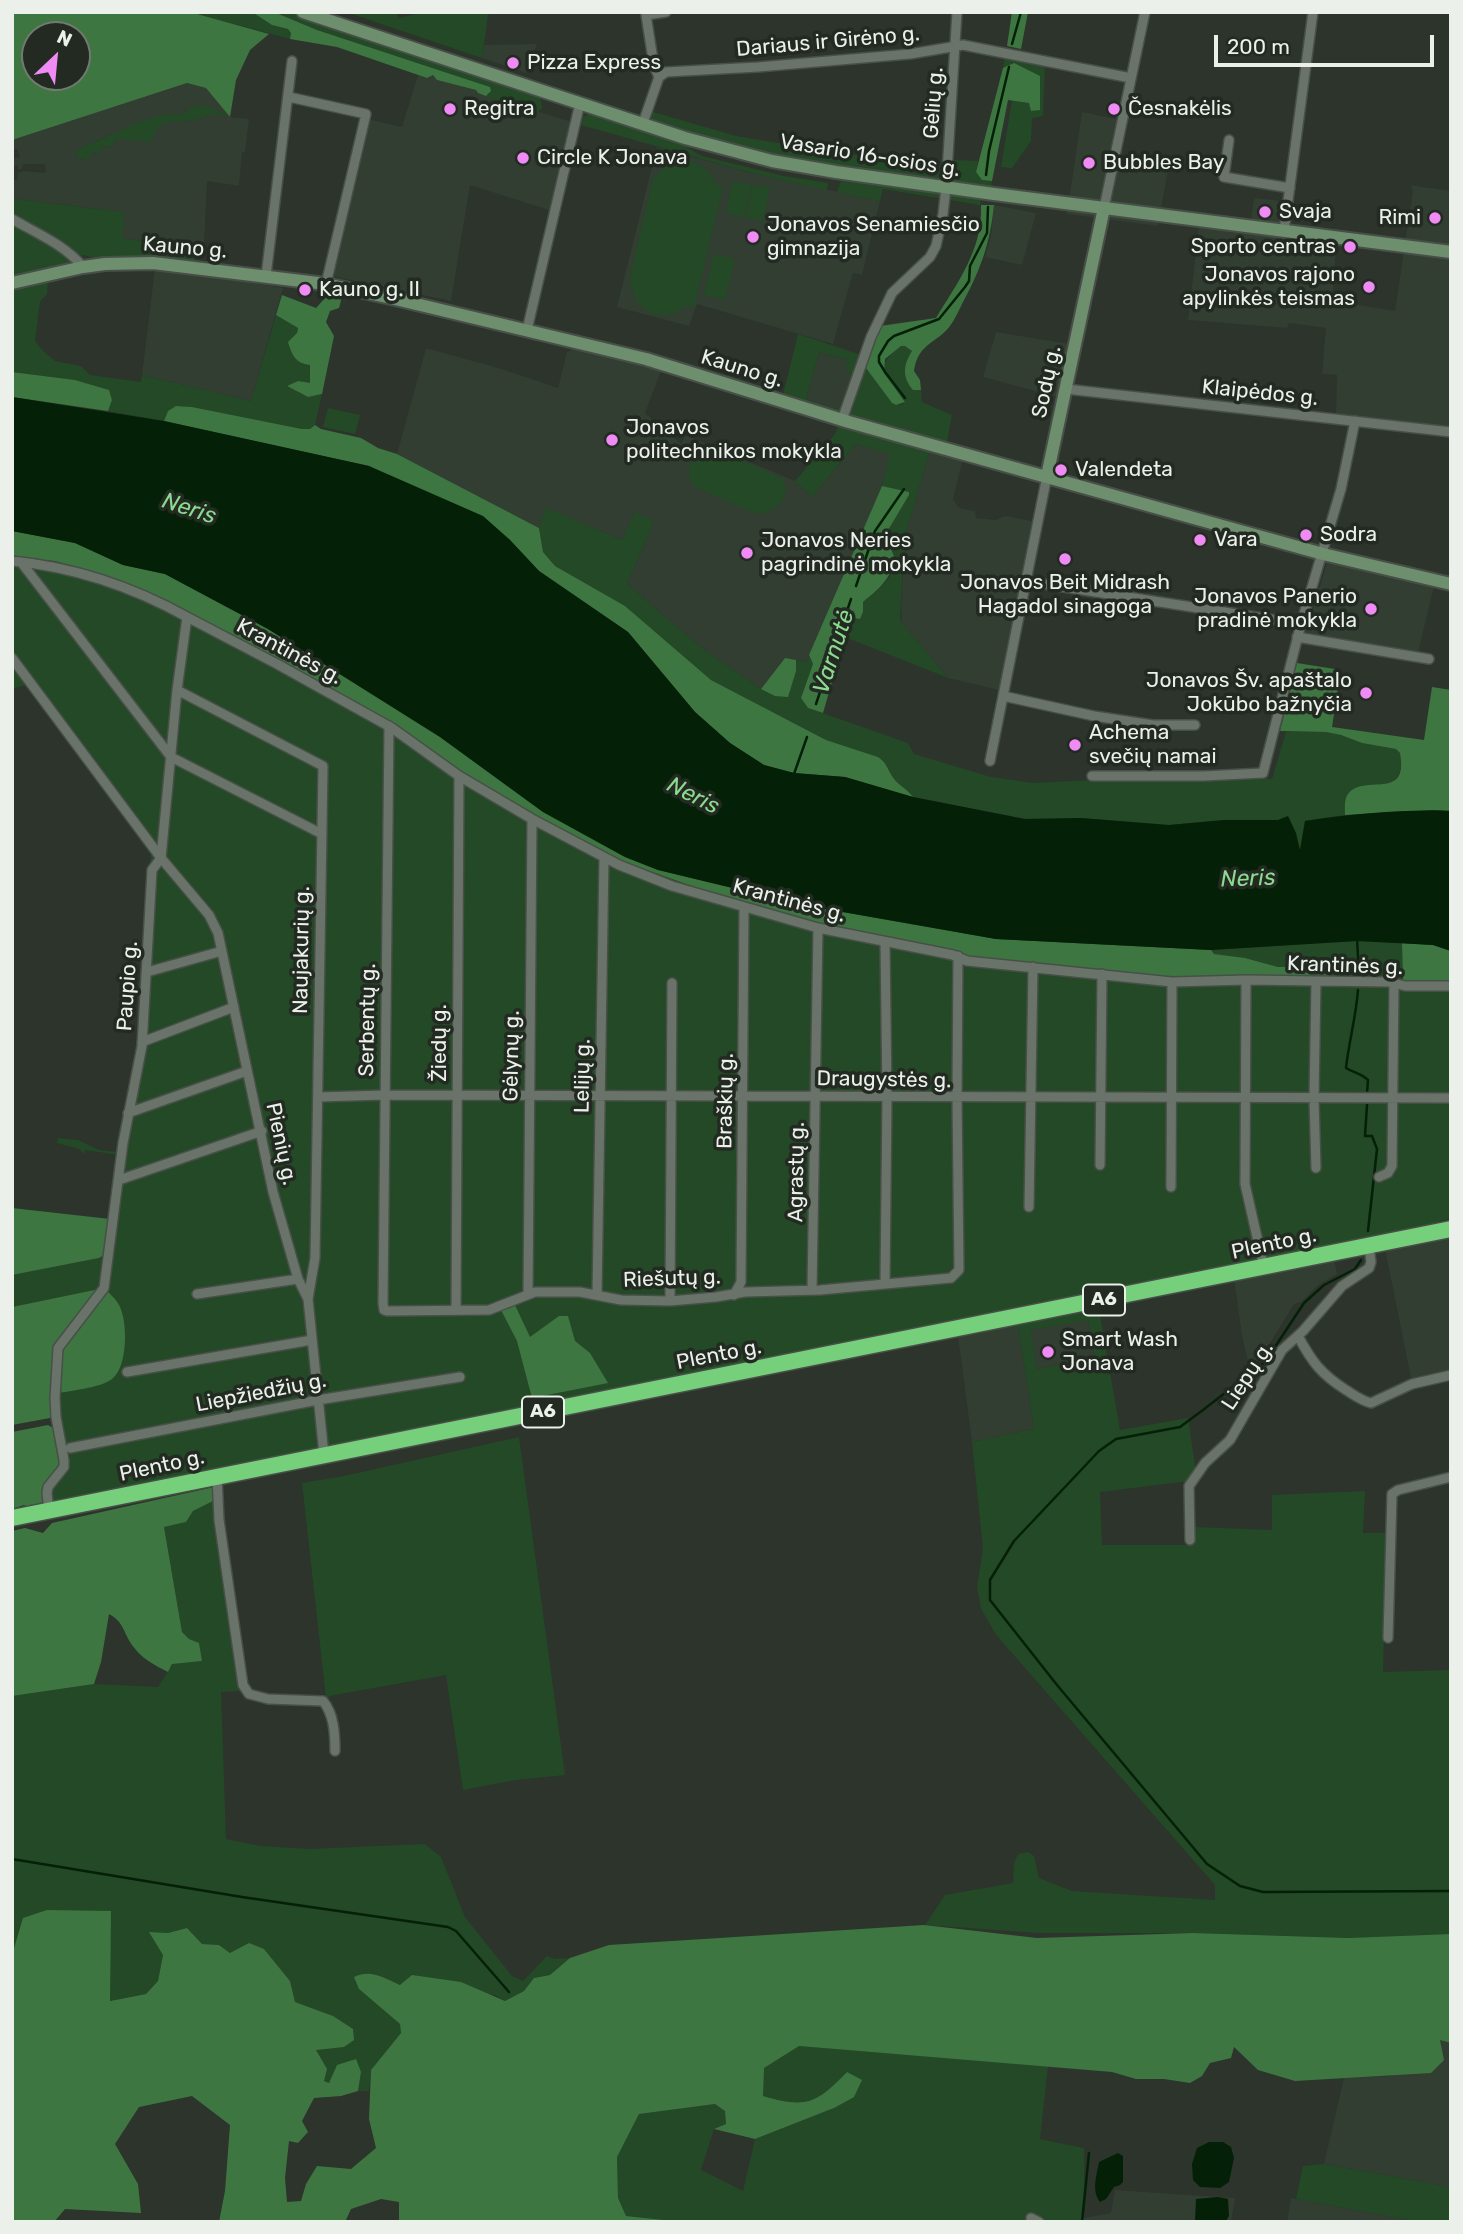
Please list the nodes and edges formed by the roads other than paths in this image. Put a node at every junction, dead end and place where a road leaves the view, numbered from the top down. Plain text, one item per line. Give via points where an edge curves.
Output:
1 (303, 12) edge
2 (666, 12) edge
3 (957, 12) edge
4 (1144, 12) edge
5 (1313, 12) edge
6 (955, 47) junction
7 (292, 61) dead end
8 (659, 77) junction
9 (1131, 78) junction
10 (289, 97) junction
11 (580, 103) junction
12 (643, 123) junction
13 (1229, 140) dead end
14 (946, 188) junction
15 (1290, 188) junction
16 (1104, 208) junction
17 (12, 219) edge
18 (1284, 232) junction
19 (1451, 253) edge
20 (83, 267) junction
21 (266, 276) junction
22 (12, 283) edge
23 (326, 284) junction
24 (527, 330) junction
25 (1066, 389) junction
26 (842, 420) junction
27 (1355, 421) junction
28 (1451, 432) edge
29 (1047, 476) junction
30 (1323, 554) junction
31 (17, 562) edge
32 (1025, 581) junction
33 (1451, 584) edge
34 (187, 617) junction
35 (1301, 624) junction
36 (1297, 637) junction
37 (12, 658) edge
38 (1429, 659) dead end
39 (177, 690) junction
40 (1003, 696) junction
41 (1195, 725) dead end
42 (389, 726) junction
43 (170, 757) junction
44 (990, 761) dead end
45 (458, 776) junction
46 (1092, 776) dead end
47 (532, 819) junction
48 (322, 834) junction
49 (161, 858) junction
50 (604, 858) junction
51 (744, 907) junction
52 (818, 928) junction
53 (885, 943) junction
54 (222, 951) junction
55 (958, 956) junction
56 (1033, 967) junction
57 (147, 972) junction
58 (1101, 974) junction
59 (1246, 980) junction
60 (1172, 982) junction
61 (1316, 982) junction
62 (672, 983) dead end
63 (1394, 983) junction
64 (1451, 986) edge
65 (234, 1007) junction
66 (142, 1042) junction
67 (247, 1071) junction
68 (385, 1095) junction
69 (457, 1095) junction
70 (529, 1096) junction
71 (600, 1096) junction
72 (672, 1096) junction
73 (744, 1096) junction
74 (815, 1096) junction
75 (887, 1096) junction
76 (318, 1097) junction
77 (1031, 1097) junction
78 (1100, 1097) junction
79 (1173, 1097) junction
80 (1244, 1097) junction
81 (957, 1098) junction
82 (1391, 1098) junction
83 (1451, 1098) edge
84 (1314, 1099) junction
85 (128, 1113) junction
86 (262, 1131) junction
87 (1100, 1164) dead end
88 (1316, 1168) dead end
89 (1379, 1177) dead end
90 (119, 1180) junction
91 (1171, 1187) dead end
92 (1029, 1207) dead end
93 (1451, 1224) edge
94 (1451, 1229) edge
95 (1433, 1233) junction
96 (1369, 1247) junction
97 (1264, 1268) junction
98 (298, 1279) junction
99 (885, 1283) junction
100 (812, 1290) junction
101 (197, 1294) dead end
102 (528, 1294) junction
103 (597, 1295) junction
104 (734, 1295) junction
105 (308, 1299) junction
106 (670, 1301) junction
107 (456, 1310) junction
108 (387, 1311) joint
109 (1298, 1336) junction
110 (312, 1340) junction
111 (127, 1372) dead end
112 (1451, 1376) edge
113 (460, 1377) dead end
114 (318, 1399) junction
115 (69, 1448) dead end
116 (324, 1455) junction
117 (217, 1476) junction
118 (1451, 1477) edge
119 (49, 1511) junction
120 (12, 1518) edge
121 (1190, 1541) dead end
122 (1388, 1638) dead end
123 (335, 1751) dead end

1 - 11 main road, Vasario 16-osios g.
2 - 8 street via 646,15
3 - 6 street, Gėlių g.
4 - 9 street, Sodų g.
5 - 15 street
6 - 8 street, Dariaus ir Girėno g. via 666,72
6 - 9 street, Dariaus ir Girėno g. via 971,46
6 - 14 street, Gėlių g.
7 - 10 street
8 - 12 street
9 - 16 street, Sodų g.
10 - 21 street
10 - 23 street via 366,114
11 - 12 main road, Vasario 16-osios g.
11 - 24 street
12 - 14 main road, Vasario 16-osios g. via 772,161
13 - 15 street via 1224,177
14 - 16 main road, Vasario 16-osios g.
14 - 26 street, Gėlių g. via 936,246 892,293
15 - 18 street
16 - 18 main road, Vasario 16-osios g.
16 - 25 main road, Sodų g.
17 - 20 street via 74,256
18 - 19 main road, Vasario 16-osios g.
20 - 21 main road, Kauno g. via 153,263
20 - 22 main road, Kauno g.
21 - 23 main road, Kauno g.
23 - 24 main road, Kauno g.
24 - 26 main road, Kauno g. via 646,359
25 - 27 street, Klaipėdos g.
25 - 29 main road, Sodų g.
26 - 29 main road, Kauno g.
27 - 28 street, Klaipėdos g.
27 - 30 street
29 - 30 main road, Kauno g.
29 - 32 street, Sodų g.
30 - 33 main road, Kauno g.
30 - 35 street
31 - 34 street via 78,572
31 - 43 street
32 - 35 street
32 - 40 street, Sodų g.
34 - 39 street, Paupio g.
34 - 42 street, Krantinės g.
35 - 36 street
36 - 38 street
36 - 46 street via 1263,773
37 - 49 street, Pienių g.
39 - 43 street, Paupio g.
39 - 48 street, Naujakurių g. via 323,766
40 - 41 street via 1153,725
40 - 44 street, Sodų g.
42 - 45 street, Krantinės g.
42 - 68 street, Serbentų g.
43 - 48 street
43 - 49 street, Paupio g.
45 - 47 street, Krantinės g.
45 - 69 street, Žiedų g.
47 - 50 street, Krantinės g.
47 - 70 street, Gėlynų g.
48 - 76 street, Naujakurių g.
49 - 54 street, Pienių g. via 209,915
49 - 57 street, Paupio g. via 152,870
50 - 51 street, Krantinės g. via 671,886
50 - 71 street, Lelijų g.
51 - 52 street, Krantinės g.
51 - 73 street, Braškių g.
52 - 53 street, Krantinės g.
52 - 74 street, Agrastų g.
53 - 55 street, Krantinės g.
53 - 75 street
54 - 57 street
54 - 65 street, Pienių g.
55 - 56 street, Krantinės g. via 967,961
55 - 81 street
56 - 58 street, Krantinės g.
56 - 77 street
57 - 66 street, Paupio g.
58 - 60 street, Krantinės g.
58 - 78 street
59 - 60 street, Krantinės g.
59 - 61 street, Krantinės g.
59 - 80 street
60 - 79 street
61 - 63 street, Krantinės g.
61 - 84 street
62 - 72 street
63 - 64 street, Krantinės g.
63 - 82 street
65 - 66 street
65 - 67 street, Pienių g.
66 - 85 street, Paupio g.
67 - 85 street
67 - 86 street, Pienių g.
68 - 69 street, Draugystės g.
68 - 76 street, Draugystės g.
68 - 108 street, Serbentų g. via 383,1303
69 - 70 street, Draugystės g.
69 - 107 street, Žiedų g.
70 - 71 street, Draugystės g.
70 - 102 street, Gėlynų g.
71 - 72 street, Draugystės g.
71 - 103 street, Lelijų g.
72 - 73 street, Draugystės g.
72 - 106 street
73 - 74 street, Draugystės g.
73 - 104 street, Braškių g. via 741,1282
74 - 75 street, Draugystės g.
74 - 100 street, Agrastų g.
75 - 81 street, Draugystės g.
75 - 99 street
76 - 105 street, Naujakurių g. via 315,1258
77 - 78 street, Draugystės g.
77 - 81 street, Draugystės g.
77 - 92 street
78 - 79 street, Draugystės g.
78 - 87 street
79 - 80 street, Draugystės g.
79 - 91 street
80 - 84 street, Draugystės g.
80 - 97 street via 1245,1184
81 - 99 street, Riešutų g. via 959,1270 951,1278
82 - 83 street, Draugystės g.
82 - 84 street, Draugystės g.
82 - 89 street via 1392,1166
84 - 88 street
85 - 90 street, Paupio g.
86 - 90 street
86 - 98 street, Pienių g. via 273,1192
90 - 119 street, Paupio g. via 104,1288 58,1348 55,1398 64,1468 48,1486
93 - 95 highway
94 - 95 highway, A6
95 - 96 highway, Plento g. / A6
96 - 97 highway, Plento g. / A6
96 - 109 street, Liepų g. via 1369,1268 1342,1286
97 - 116 highway, Plento g. / A6
98 - 101 street
98 - 105 street, Pienių g.
99 - 100 street, Riešutų g.
100 - 104 street, Riešutų g.
102 - 103 street, Riešutų g.
102 - 107 street, Riešutų g. via 489,1310
103 - 106 street, Riešutų g.
104 - 106 street, Riešutų g.
105 - 110 street, Pienių g.
107 - 108 street, Riešutų g.
109 - 112 street via 1329,1379 1371,1404 1412,1384
109 - 121 street, Liepų g. via 1282,1350 1230,1440 1191,1482
110 - 111 street
110 - 114 street, Pienių g.
113 - 114 street, Liepžiedžių g.
114 - 115 street, Liepžiedžių g.
114 - 116 street, Pienių g.
116 - 117 highway, Plento g. / A6
117 - 119 highway, Plento g. / A6
117 - 123 street via 243,1685 249,1694 268,1699 323,1701 329,1709
118 - 122 street via 1392,1494
119 - 120 highway, Plento g. / A6

